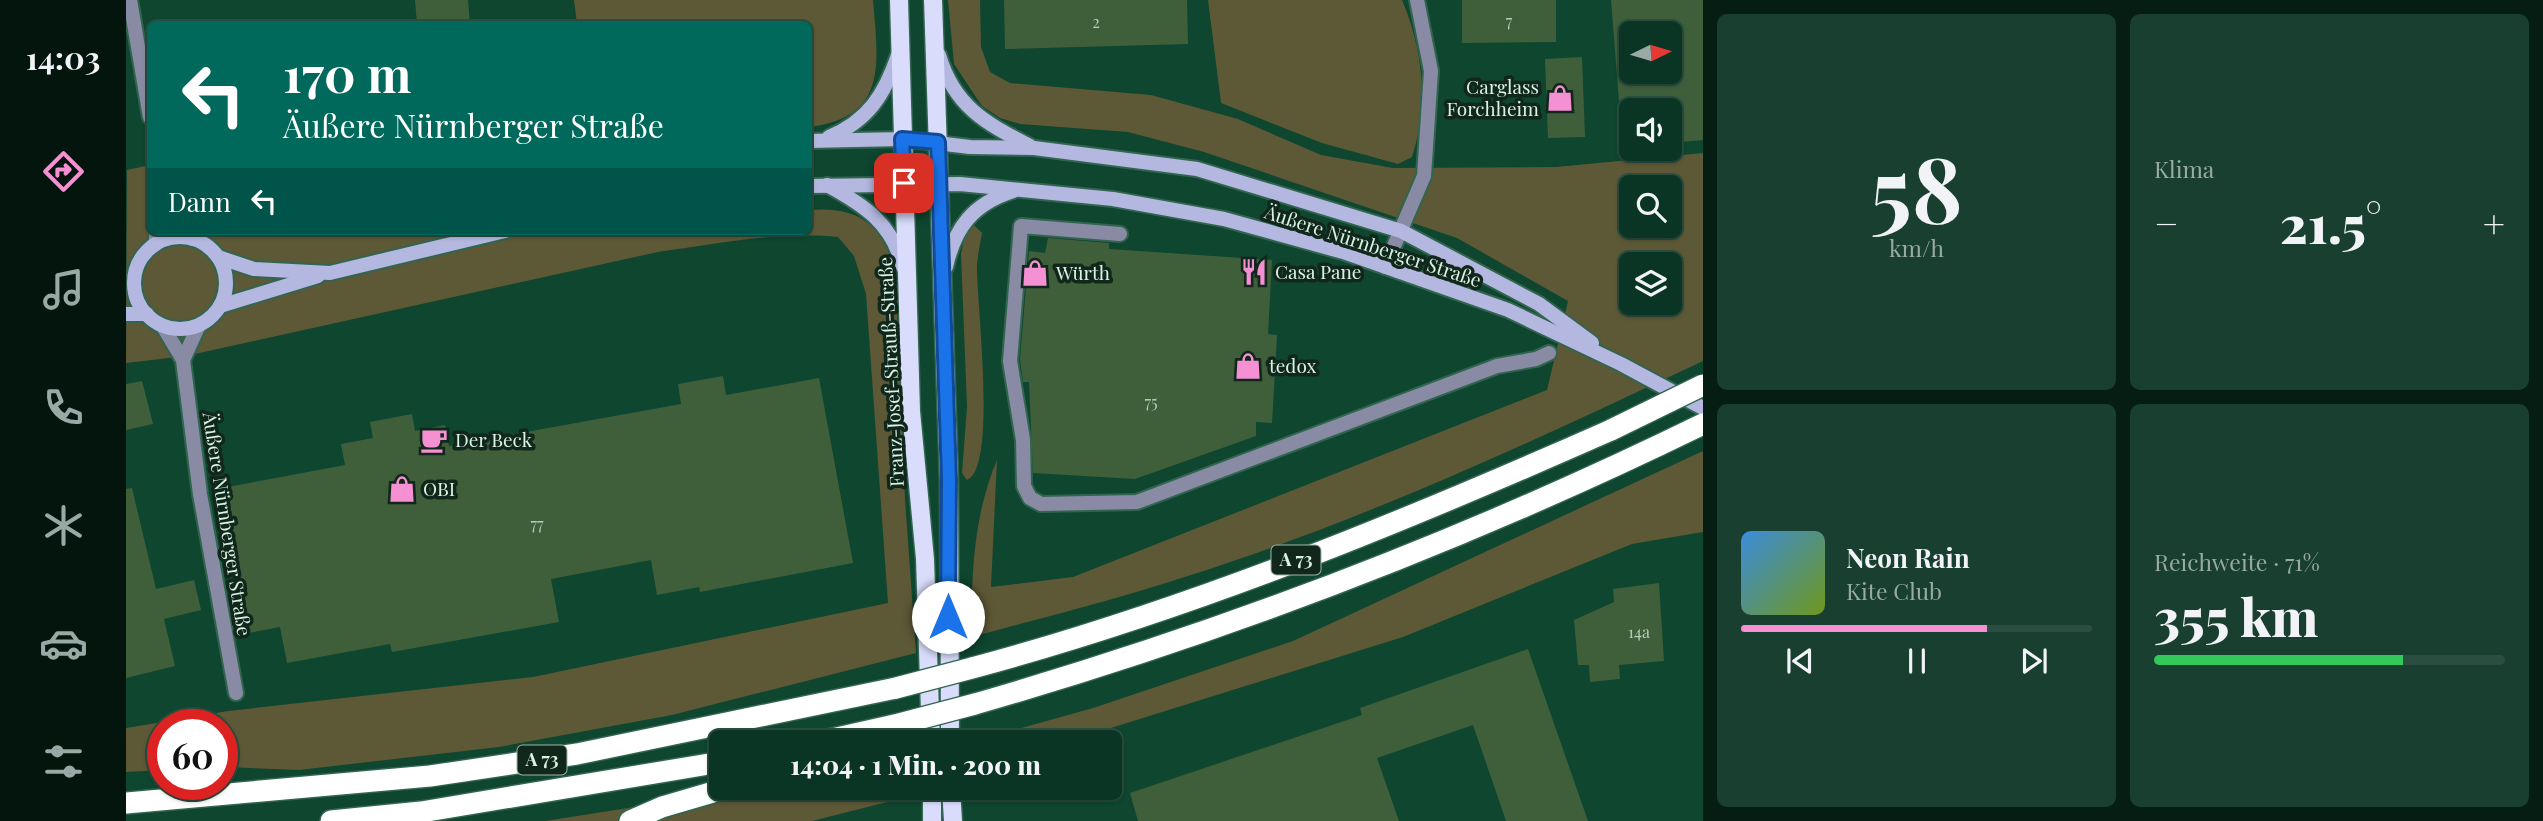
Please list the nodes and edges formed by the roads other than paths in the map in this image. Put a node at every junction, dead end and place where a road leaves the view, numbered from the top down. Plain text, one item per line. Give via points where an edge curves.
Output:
1 (130, 0) edge
2 (899, 0) edge
3 (933, 0) edge
4 (1417, 0) edge
5 (935, 44) junction
6 (900, 47) junction
7 (147, 99) edge
8 (902, 139) junction
9 (814, 141) edge
10 (938, 142) junction
11 (1034, 148) junction
12 (904, 183) junction
13 (940, 183) junction
14 (826, 184) junction
15 (812, 186) edge
16 (1021, 189) junction
17 (1401, 231) junction
18 (1120, 234) dead end
19 (190, 235) edge
20 (488, 235) edge
21 (156, 238) edge
22 (218, 257) junction
23 (139, 265) junction
24 (1385, 267) junction
25 (330, 272) junction
26 (126, 277) edge
27 (943, 282) junction
28 (907, 283) junction
29 (220, 306) junction
30 (126, 314) edge
31 (147, 314) junction
32 (162, 325) junction
33 (199, 325) junction
34 (1549, 353) dead end
35 (183, 360) junction
36 (1621, 364) junction
37 (1703, 385) edge
38 (1703, 408) edge
39 (1703, 424) edge
40 (236, 693) dead end
41 (899, 724) junction
42 (872, 730) edge
43 (893, 730) edge
44 (931, 730) edge
45 (950, 730) edge
46 (709, 764) edge
47 (709, 793) edge
48 (932, 800) edge
49 (952, 800) edge
50 (126, 803) edge
51 (331, 821) edge
52 (630, 821) edge
53 (932, 821) edge
54 (953, 821) edge

1 - 7 street
2 - 6 main road, Franz-Josef-Strauß-Straße
3 - 5 main road
4 - 17 street via 1431,71 1424,176
5 - 10 main road
5 - 11 main road via 951,85 967,107
6 - 8 main road, Franz-Josef-Strauß-Straße
6 - 9 main road via 879,101 850,128
8 - 9 main road, Äußere Nürnberger Straße
8 - 10 main road, Äußere Nürnberger Straße
8 - 12 main road, Franz-Josef-Strauß-Straße
10 - 11 main road, Äußere Nürnberger Straße
10 - 13 main road
11 - 17 main road, Äußere Nürnberger Straße via 1197,169
12 - 13 main road, Äußere Nürnberger Straße
12 - 14 main road, Äußere Nürnberger Straße
12 - 28 main road, Franz-Josef-Strauß-Straße
13 - 16 main road, Äußere Nürnberger Straße
13 - 27 main road
14 - 15 main road, Äußere Nürnberger Straße
14 - 28 main road via 878,217 894,241
16 - 24 main road, Äußere Nürnberger Straße via 1224,219
16 - 27 main road via 993,198 963,222 951,243
17 - 24 street
17 - 36 main road, Äußere Nürnberger Straße via 1539,304
18 - 34 street via 1021,226 1010,361 1023,440 1024,486 1030,498 1041,503 1137,502 1497,366
19 - 21 main road
19 - 22 main road
20 - 25 main road
21 - 23 main road
22 - 25 main road via 254,269
22 - 29 main road via 226,281
23 - 26 main road
23 - 31 main road via 135,291
24 - 36 main road, Äußere Nürnberger Straße via 1508,310
25 - 29 main road
27 - 45 main road
28 - 44 main road, Franz-Josef-Strauß-Straße
29 - 33 main road
30 - 31 main road
31 - 32 main road
32 - 33 main road via 180,329
32 - 35 street, Äußere Nürnberger Straße
33 - 35 street
35 - 40 street, Äußere Nürnberger Straße via 200,494
36 - 38 main road, Äußere Nürnberger Straße
37 - 50 highway, A 73, bridge via 1424,511 1236,583 1047,648 972,668 577,754 430,776
39 - 41 highway, A 73, bridge via 1494,519 1328,586 1155,648
41 - 42 highway, A 73
41 - 43 highway
46 - 51 highway, A 73 via 421,812
47 - 52 highway
48 - 53 main road
49 - 54 main road

